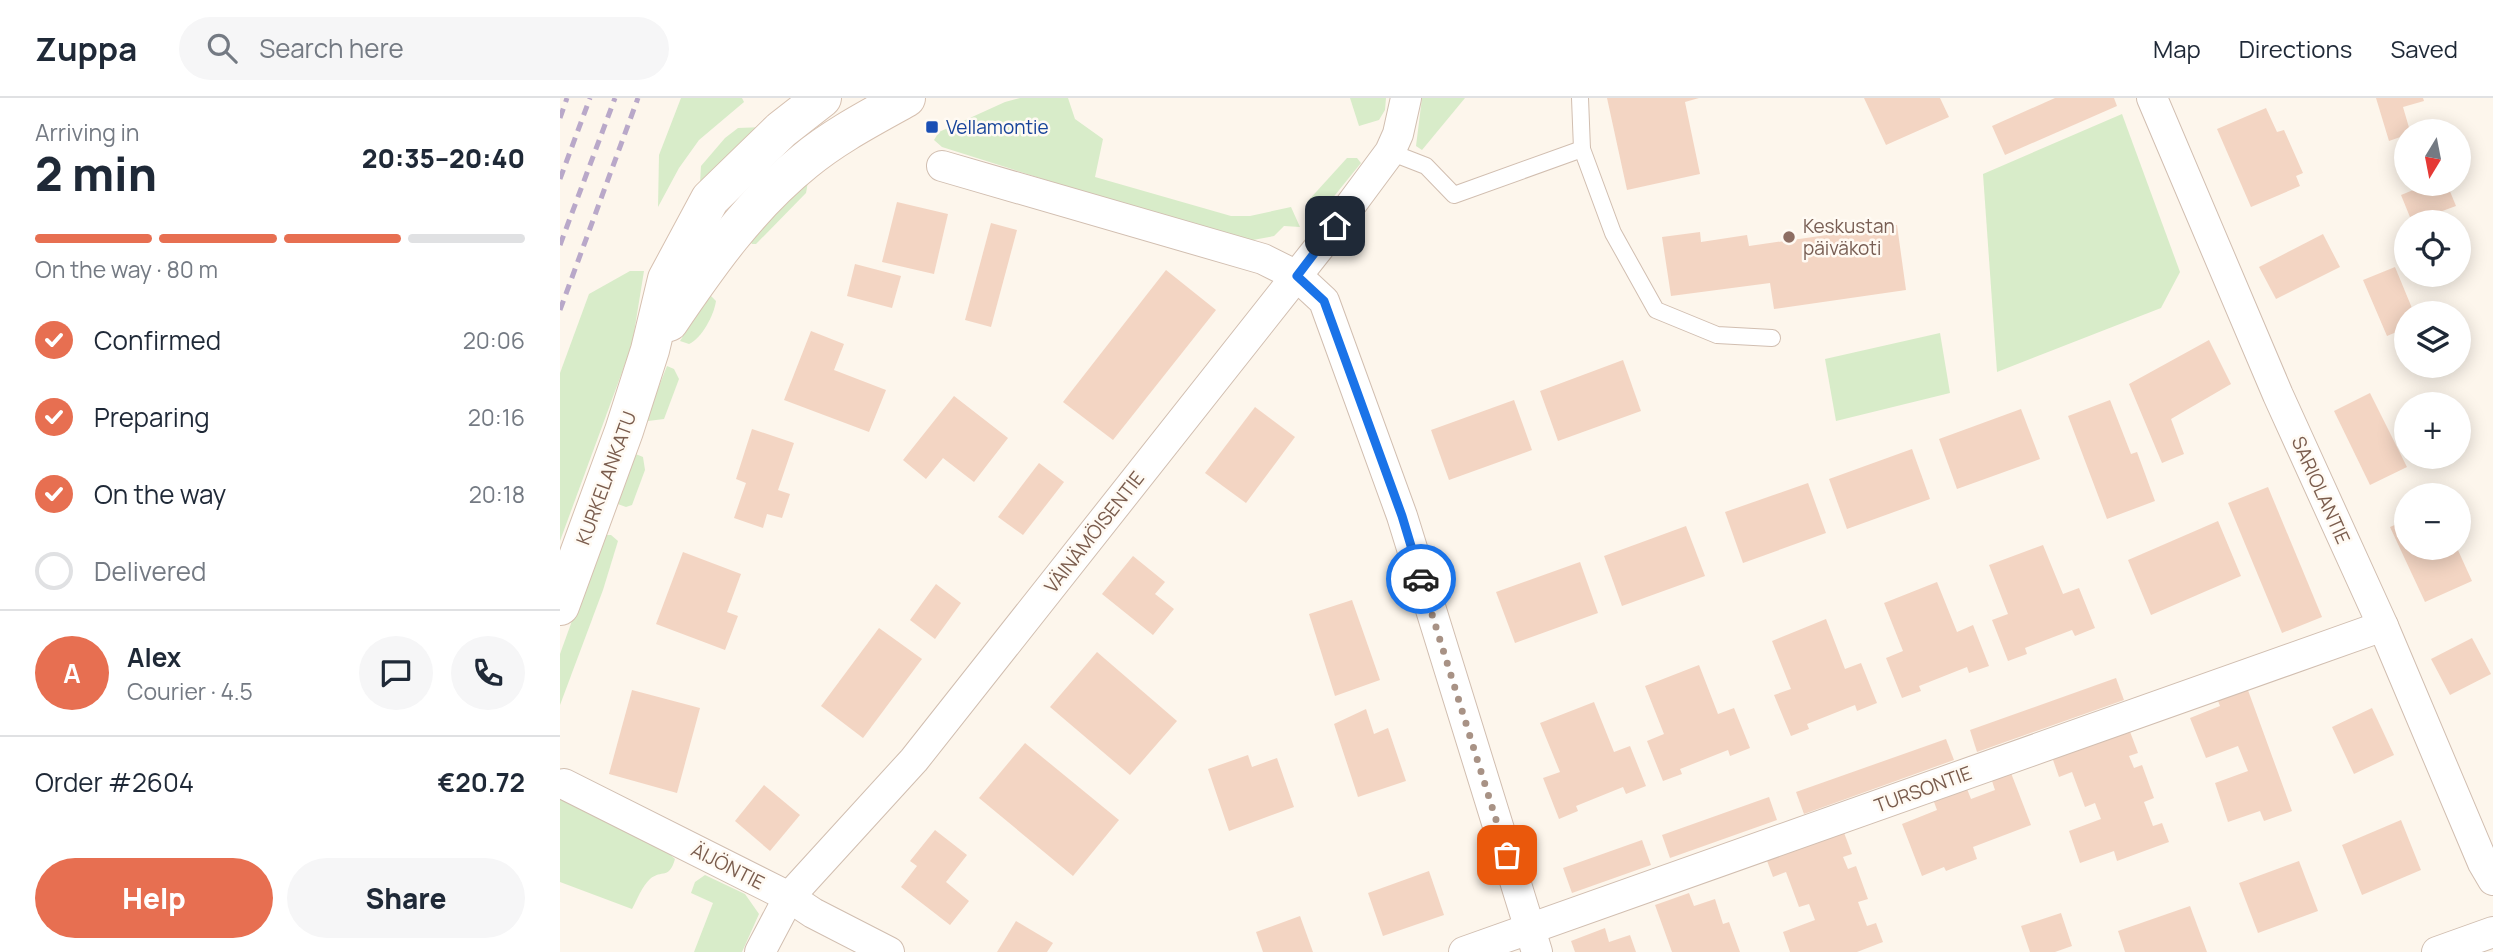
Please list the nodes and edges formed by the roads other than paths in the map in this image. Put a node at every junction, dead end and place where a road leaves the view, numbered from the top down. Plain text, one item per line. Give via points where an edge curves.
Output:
1 (906, 98) edge
2 (1406, 98) edge
3 (1580, 98) edge
4 (2152, 98) edge
5 (837, 111) edge
6 (1583, 149) junction
7 (1391, 152) junction
8 (942, 166) dead end
9 (1297, 276) junction
10 (1772, 338) dead end
11 (560, 606) edge
12 (2383, 626) junction
13 (564, 784) dead end
14 (2493, 880) edge
15 (789, 897) junction
16 (2493, 932) edge
17 (1533, 940) edge
18 (760, 952) edge
19 (889, 952) edge
20 (1464, 952) edge
21 (2437, 952) edge

1 - 5 street, KURKELANKATU
2 - 7 street, VÄINÄMÖISENTIE
3 - 6 lane
4 - 12 street, SARIOLANTIE via 2278,395
5 - 11 street, KURKELANKATU via 806,159 733,231 650,350
6 - 7 lane via 1454,195 1426,166
6 - 10 lane via 1613,233 1657,310 1717,335
7 - 9 street, VÄINÄMÖISENTIE
8 - 9 street via 1263,259
9 - 15 street, VÄINÄMÖISENTIE via 914,760
9 - 17 street via 1324,301 1402,516
12 - 14 street, SARIOLANTIE
12 - 17 street, TURSONTIE
13 - 15 street, ÄIJÖNTIE
15 - 18 street, VÄINÄMÖISENTIE
15 - 19 street, ÄIJÖNTIE
16 - 21 street
17 - 20 street, TURSONTIE

